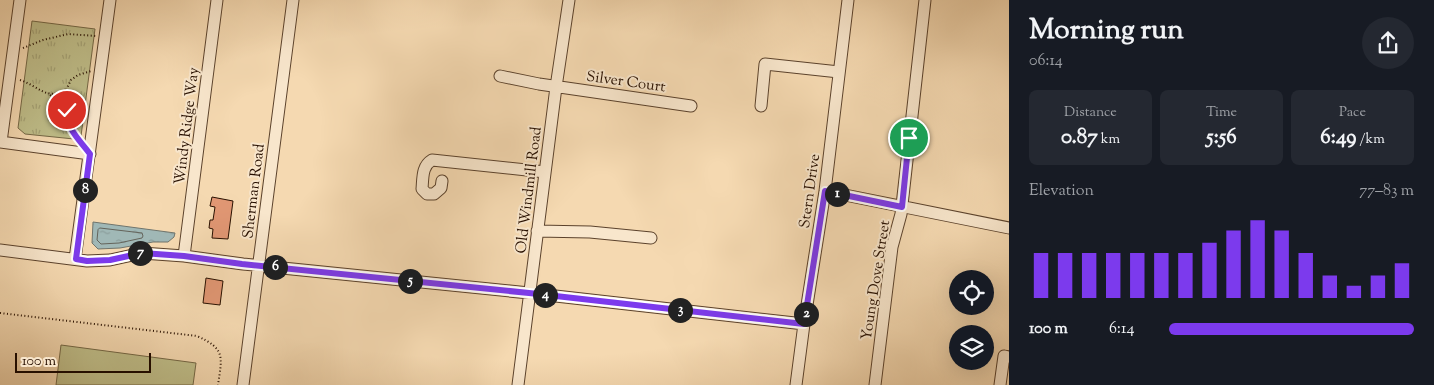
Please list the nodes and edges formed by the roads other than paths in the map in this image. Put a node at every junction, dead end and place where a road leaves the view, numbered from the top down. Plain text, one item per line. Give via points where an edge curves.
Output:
1 (20, 0) edge
2 (110, 0) edge
3 (217, 0) edge
4 (293, 0) edge
5 (570, 0) edge
6 (848, 0) edge
7 (925, 0) edge
8 (839, 72) junction
9 (500, 76) dead end
10 (556, 86) junction
11 (691, 106) dead end
12 (761, 106) dead end
13 (1, 142) edge
14 (90, 154) junction
15 (545, 172) junction
16 (442, 181) dead end
17 (825, 191) junction
18 (902, 207) junction
19 (1009, 228) edge
20 (538, 231) junction
21 (651, 238) dead end
22 (0, 250) edge
23 (184, 256) junction
24 (76, 259) junction
25 (258, 265) junction
26 (529, 293) junction
27 (804, 324) junction
28 (1006, 356) edge
29 (243, 385) edge
30 (518, 385) edge
31 (796, 385) edge
32 (875, 385) edge
33 (1000, 385) edge

1 - 13 street
2 - 14 street
3 - 23 street, Windy Ridge Way
4 - 25 street, Sherman Road
5 - 10 street, Old Windmill Road
6 - 8 street, Stern Drive
7 - 18 street, Young Dove Street
8 - 12 street via 765,64
8 - 17 street, Stern Drive
9 - 10 street, Silver Court
10 - 11 street, Silver Court
10 - 15 street, Old Windmill Road
13 - 14 street
14 - 24 street
15 - 16 street via 432,160 427,163 422,189 427,194 434,194 441,188
15 - 20 street, Old Windmill Road
17 - 18 street
17 - 27 street, Stern Drive
18 - 19 street
18 - 32 street, Young Dove Street via 892,247
20 - 21 street
20 - 26 street, Old Windmill Road
22 - 24 street
23 - 24 street via 142,253 110,260
23 - 25 street
25 - 26 street
25 - 29 street, Sherman Road
26 - 27 street
26 - 30 street, Old Windmill Road
27 - 31 street, Stern Drive
28 - 33 street

